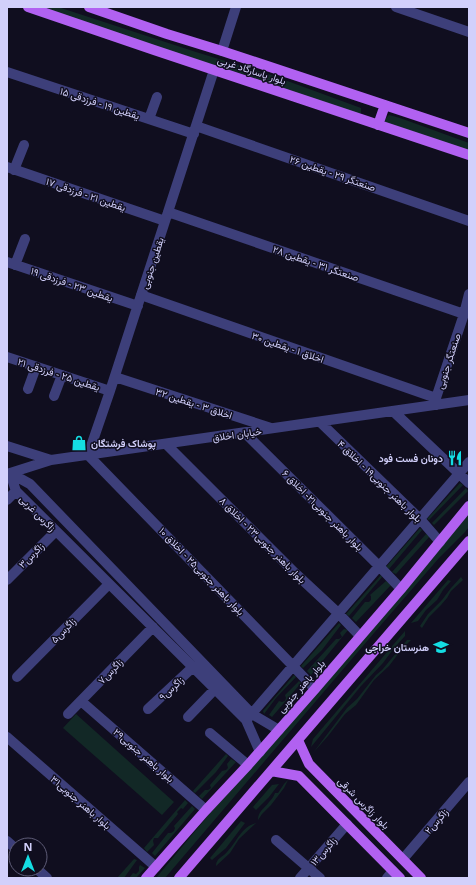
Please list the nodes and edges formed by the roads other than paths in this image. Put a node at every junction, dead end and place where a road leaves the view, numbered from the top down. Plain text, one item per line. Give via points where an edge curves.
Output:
1 (28, 7) edge
2 (89, 7) edge
3 (236, 7) edge
4 (396, 7) edge
5 (469, 32) edge
6 (222, 51) junction
7 (214, 70) junction
8 (7, 72) edge
9 (157, 97) dead end
10 (384, 105) junction
11 (149, 119) junction
12 (378, 125) junction
13 (195, 130) junction
14 (469, 133) edge
15 (24, 145) dead end
16 (469, 155) edge
17 (11, 169) edge
18 (167, 217) junction
19 (469, 221) edge
20 (25, 239) dead end
21 (11, 263) edge
22 (469, 294) edge
23 (141, 295) junction
24 (138, 306) junction
25 (464, 314) junction
26 (7, 357) edge
27 (36, 367) junction
28 (62, 375) junction
29 (115, 377) junction
30 (28, 389) dead end
31 (110, 391) junction
32 (54, 396) dead end
33 (469, 400) edge
34 (436, 401) junction
35 (394, 412) junction
36 (320, 422) junction
37 (273, 429) junction
38 (245, 433) junction
39 (166, 444) junction
40 (7, 446) edge
41 (88, 455) junction
42 (51, 460) junction
43 (469, 462) edge
44 (9, 473) edge
45 (459, 474) junction
46 (469, 483) edge
47 (16, 491) junction
48 (7, 500) edge
49 (469, 506) edge
50 (420, 519) junction
51 (56, 531) junction
52 (469, 541) edge
53 (440, 542) junction
54 (379, 566) junction
55 (7, 580) edge
56 (109, 584) junction
57 (401, 588) junction
58 (338, 613) junction
59 (153, 627) junction
60 (360, 636) junction
61 (293, 666) junction
62 (193, 667) junction
63 (17, 677) dead end
64 (215, 689) junction
65 (315, 689) junction
66 (81, 701) junction
67 (148, 709) dead end
68 (68, 714) dead end
69 (188, 717) dead end
70 (249, 717) junction
71 (279, 730) junction
72 (210, 733) dead end
73 (7, 737) edge
74 (298, 740) junction
75 (260, 752) junction
76 (309, 764) junction
77 (248, 765) junction
78 (271, 771) junction
79 (299, 776) junction
80 (467, 788) edge
81 (206, 810) junction
82 (347, 824) junction
83 (276, 840) dead end
84 (171, 850) junction
85 (403, 859) junction
86 (156, 867) junction
87 (309, 868) junction
88 (394, 876) edge
89 (148, 878) edge
90 (178, 878) edge
91 (300, 878) edge
92 (320, 878) edge
93 (421, 878) edge

1 - 7 main road, بلوار پاسارگاد غربی
2 - 6 main road, بلوار پاسارگاد غربی
3 - 6 street
4 - 5 street
6 - 10 main road, بلوار پاسارگاد غربی
7 - 12 main road, بلوار پاسارگاد غربی
7 - 13 street, یقطین جنوبی
8 - 11 street, یقطین ۱۹ - فرزدقی ۱۵
9 - 11 street
10 - 12 main road
10 - 14 main road, بلوار پاسارگاد غربی
11 - 13 street, یقطین ۱۹ - فرزدقی ۱۵
12 - 16 main road, بلوار پاسارگاد غربی
13 - 18 street, یقطین جنوبی
13 - 19 street, صنعتگر ۲۹ - یقطین ۲۶
15 - 17 street
17 - 18 street, یقطین ۲۱ - فرزدقی ۱۷
18 - 23 street, یقطین جنوبی
18 - 25 street, صنعتگر ۳۱ - یقطین ۲۸
20 - 21 street
21 - 24 street, یقطین ۲۳ - فرزدقی ۱۹
22 - 25 street, صنعتگر جنوبی
23 - 24 street, یقطین جنوبی
23 - 34 street, اخلاق ۱ - یقطین ۳۰
24 - 29 street, یقطین جنوبی
25 - 34 street, صنعتگر جنوبی
26 - 27 street, یقطین ۲۵ - فرزدقی ۲۱
27 - 28 street, یقطین ۲۵ - فرزدقی ۲۱
27 - 30 street
28 - 31 street, یقطین ۲۵ - فرزدقی ۲۱
28 - 32 street
29 - 31 street, یقطین جنوبی
29 - 37 street, اخلاق ۳ - یقطین ۳۲
31 - 41 street, یقطین جنوبی
33 - 34 street, خیابان اخلاق
34 - 35 street, خیابان اخلاق
35 - 36 street, خیابان اخلاق
35 - 45 street
36 - 37 street, خیابان اخلاق
36 - 50 street, بلوار باهنر جنوبی۱۹ - اخلاق ۴
37 - 38 street, خیابان اخلاق
38 - 39 street, خیابان اخلاق
38 - 54 street, بلوار باهنر جنوبی۲۱- اخلاق ۶
39 - 41 street, خیابان اخلاق
39 - 58 street, بلوار باهنر جنوبی۲۳ - اخلاق ۸
40 - 42 street
41 - 42 street, خیابان اخلاق
41 - 61 street, بلوار باهنر جنوبی۲۵ - اخلاق ۱۰
42 - 44 street, خیابان اخلاق
43 - 45 street
44 - 47 street, زاگرس غربی
44 - 70 street, زاگرس غربی via 30,484
45 - 46 street
45 - 50 street
47 - 48 street
47 - 51 street, زاگرس غربی
49 - 53 main road, بلوار باهنر جنوبی
50 - 53 street, بلوار باهنر جنوبی۱۹ - اخلاق ۴
50 - 54 street
51 - 55 street, زاگرس۳
51 - 56 street, زاگرس غربی
52 - 74 main road
53 - 57 main road, بلوار باهنر جنوبی
54 - 57 street, بلوار باهنر جنوبی۲۱- اخلاق ۶
54 - 58 street
56 - 59 street, زاگرس غربی
56 - 63 street, زاگرس۵
57 - 60 main road, بلوار باهنر جنوبی
58 - 60 street, بلوار باهنر جنوبی۲۳ - اخلاق ۸
58 - 61 street
59 - 62 street, زاگرس غربی
59 - 66 street, زاگرس۷
60 - 65 main road, بلوار باهنر جنوبی
61 - 65 street, بلوار باهنر جنوبی۲۵ - اخلاق ۱۰
61 - 70 street
62 - 64 street, زاگرس غربی
62 - 67 street, ۹زاگرس
64 - 69 street
64 - 70 street, زاگرس غربی
65 - 71 main road, بلوار باهنر جنوبی
66 - 68 street, زاگرس۷
66 - 81 street, بلوار باهنر جنوبی۲۹
70 - 71 street, زاگرس غربی
70 - 75 street, زاگرس غربی
71 - 75 main road, بلوار باهنر جنوبی
72 - 77 street
73 - 86 street, بلوار باهنر جنوبی۳۱
74 - 76 main road, بلوار زاگرس شرقی
74 - 78 main road
75 - 77 main road, بلوار باهنر جنوبی
76 - 79 main road via 300,768
76 - 85 main road, بلوار زاگرس شرقی
77 - 81 main road, بلوار باهنر جنوبی
78 - 79 main road
78 - 90 main road
79 - 82 main road
80 - 85 street, زاگرس۲
81 - 84 main road, بلوار باهنر جنوبی
82 - 87 street, زاگرس۱۳
82 - 88 main road
83 - 87 street
84 - 86 main road, بلوار باهنر جنوبی
84 - 89 main road
85 - 93 main road, بلوار زاگرس شرقی
86 - 89 main road, بلوار باهنر جنوبی
87 - 91 street, زاگرس۱۳
87 - 92 street

